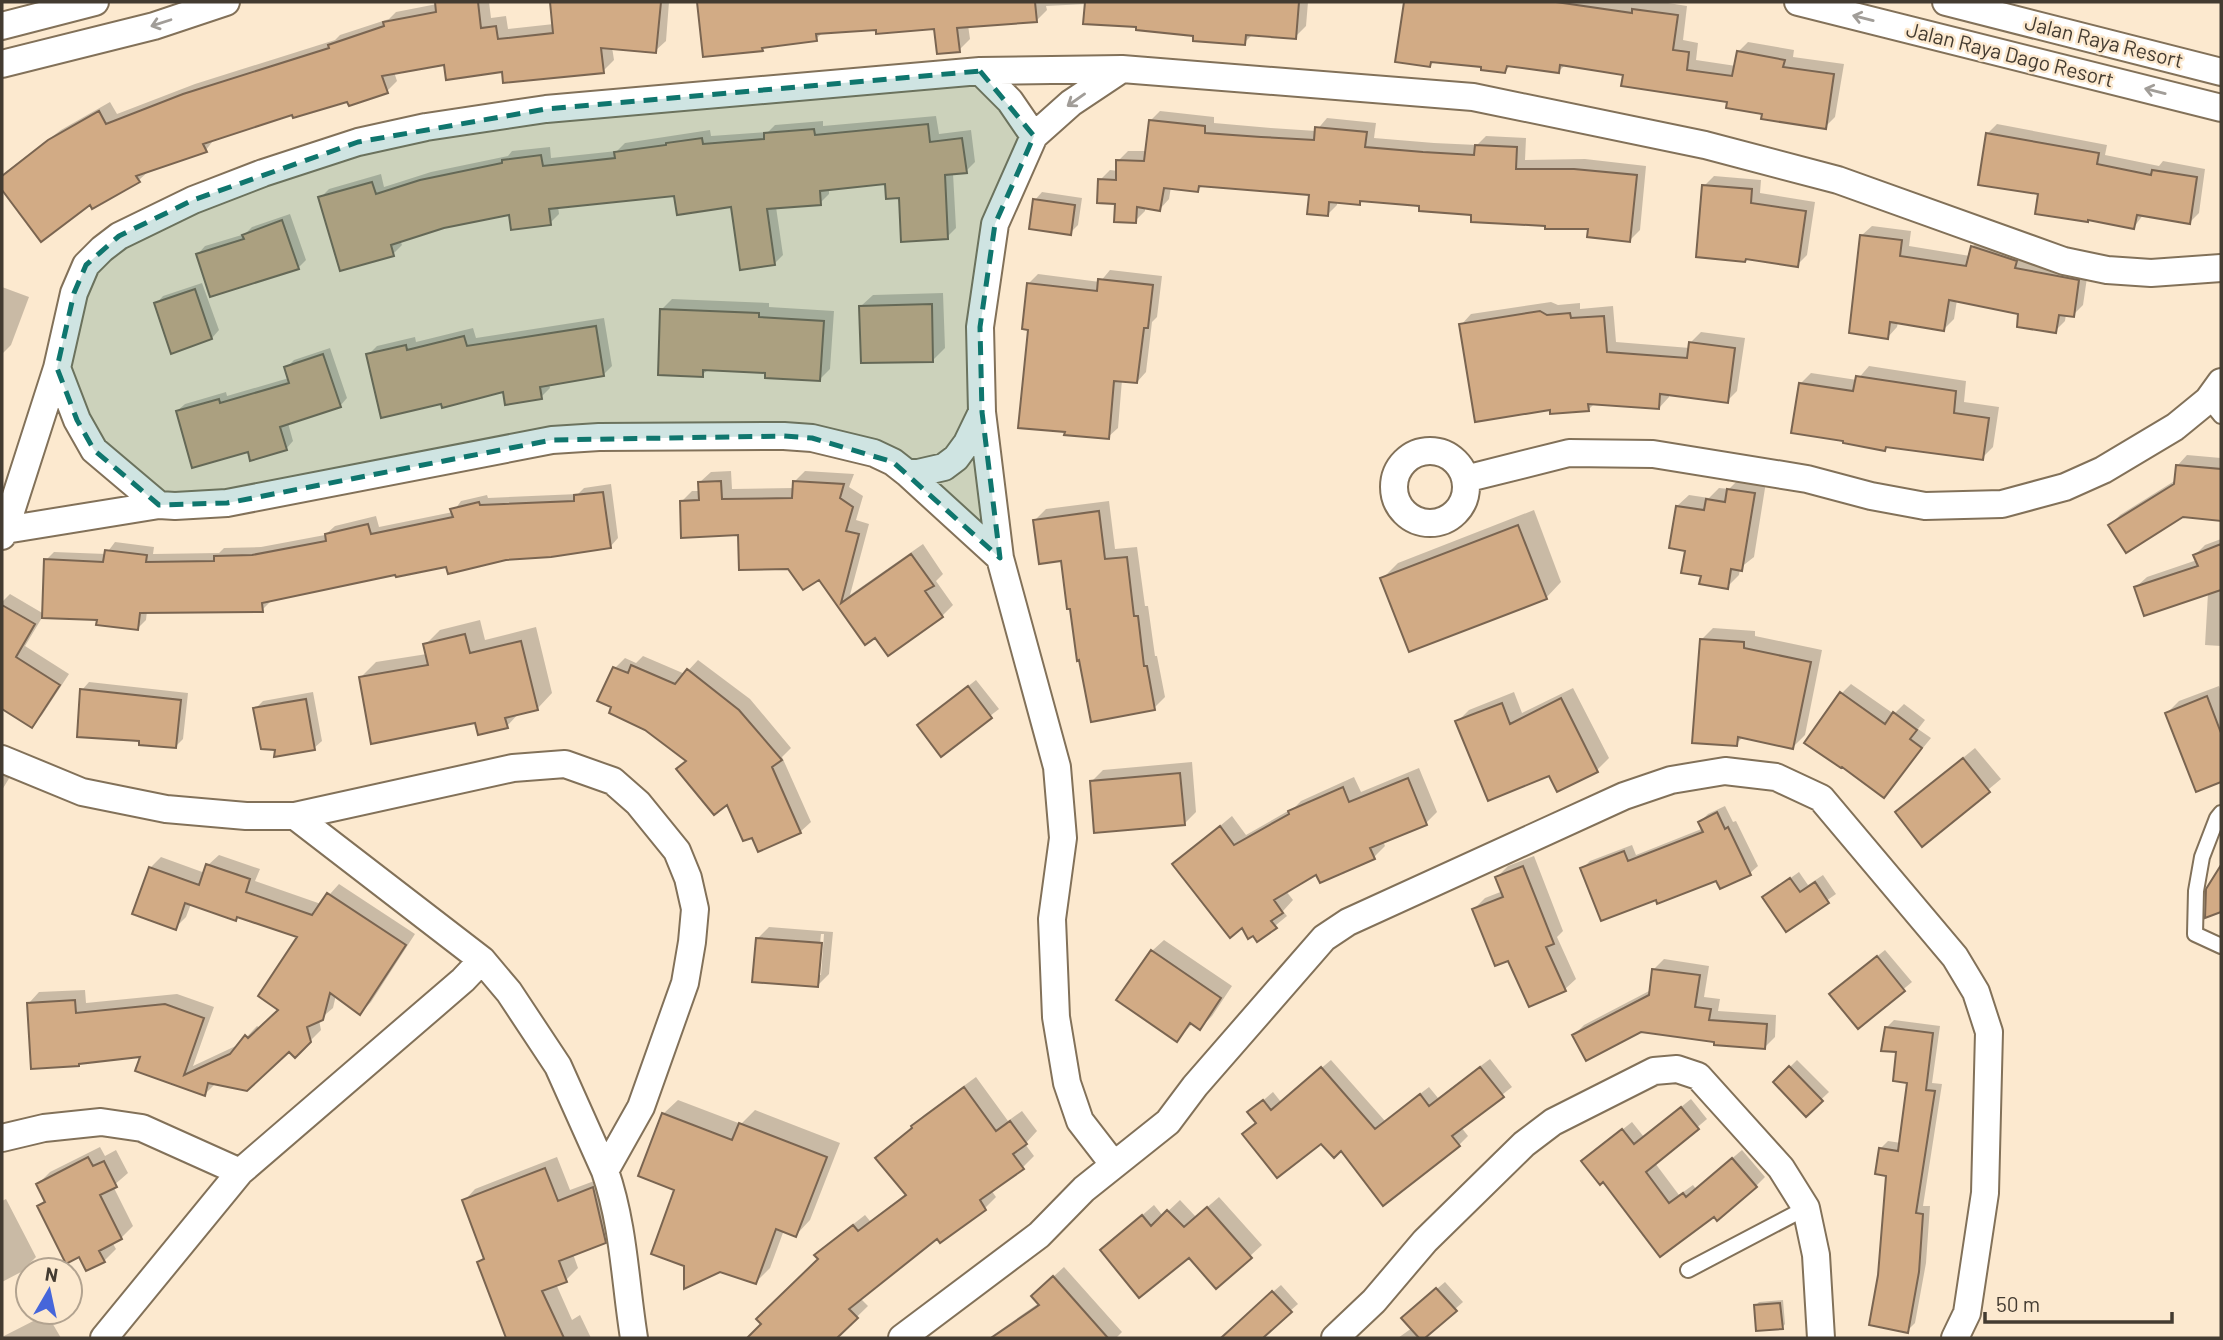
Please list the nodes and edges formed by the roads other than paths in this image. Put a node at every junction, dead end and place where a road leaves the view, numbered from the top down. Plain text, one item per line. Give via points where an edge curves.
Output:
1 (95, 2) edge
2 (226, 2) edge
3 (1798, 2) edge
4 (1946, 2) edge
5 (2, 26) edge
6 (2, 64) edge
7 (1122, 69) junction
8 (980, 71) junction
9 (2221, 72) edge
10 (2217, 111) edge
11 (1034, 136) junction
12 (2221, 268) edge
13 (57, 368) junction
14 (2217, 399) edge
15 (982, 412) junction
16 (907, 473) junction
17 (1465, 479) dead end
18 (159, 505) junction
19 (4, 533) edge
20 (1000, 558) junction
21 (2, 759) edge
22 (2221, 813) edge
23 (295, 816) junction
24 (2221, 946) edge
25 (482, 960) junction
26 (2, 1138) edge
27 (1114, 1165) junction
28 (605, 1171) junction
29 (240, 1172) junction
30 (1806, 1208) junction
31 (1688, 1270) dead end
32 (1968, 1313) junction
33 (104, 1338) edge
34 (634, 1338) edge
35 (902, 1338) edge
36 (1335, 1338) edge
37 (1821, 1338) edge
38 (1955, 1338) edge
39 (1978, 1338) edge

1 - 5 street
2 -> 6 street via 153,26
10 -> 3 street, Jalan Raya Dago Resort
4 - 9 street, Jalan Raya Resort
7 - 8 street
7 -> 11 street via 1071,103
7 - 12 street via 1473,97 1705,145 1838,180 2064,261 2151,273
8 - 11 street via 1010,101
8 - 13 street via 547,109 358,142 193,200 119,236 86,265 74,293
11 - 15 street via 995,224 980,327
13 - 18 street via 94,450
13 - 19 street
14 - 17 street via 2103,470 2065,487 2002,504 1925,506 1807,479 1653,454 1569,453
15 - 16 street via 956,458 944,467
15 - 20 street
16 - 18 street via 874,453 812,438 599,437 552,440 227,503
16 - 20 street
18 - 19 street
20 - 27 street via 1057,767 1063,838 1052,919 1056,1017 1067,1083 1080,1121
21 - 23 street via 94,795 166,808
22 - 24 lane via 2202,857 2195,934
23 - 25 street
23 - 28 street via 513,768 565,764 613,781 638,803 677,851 695,909 685,983 641,1107
25 - 28 street via 558,1066
25 - 29 street
26 - 29 street via 102,1122 142,1129
27 - 32 street via 1168,1122 1324,938 1348,922 1671,779 1725,771 1776,777 1821,798 1955,957 1976,992 1989,1032 1985,1193
27 - 35 street via 1039,1234
28 - 34 street via 616,1201
29 - 33 street
30 - 31 lane
30 - 36 street via 1781,1168 1698,1076 1677,1069 1654,1071 1553,1122 1524,1144
30 - 37 street via 1816,1255
32 - 38 street
32 - 39 street

